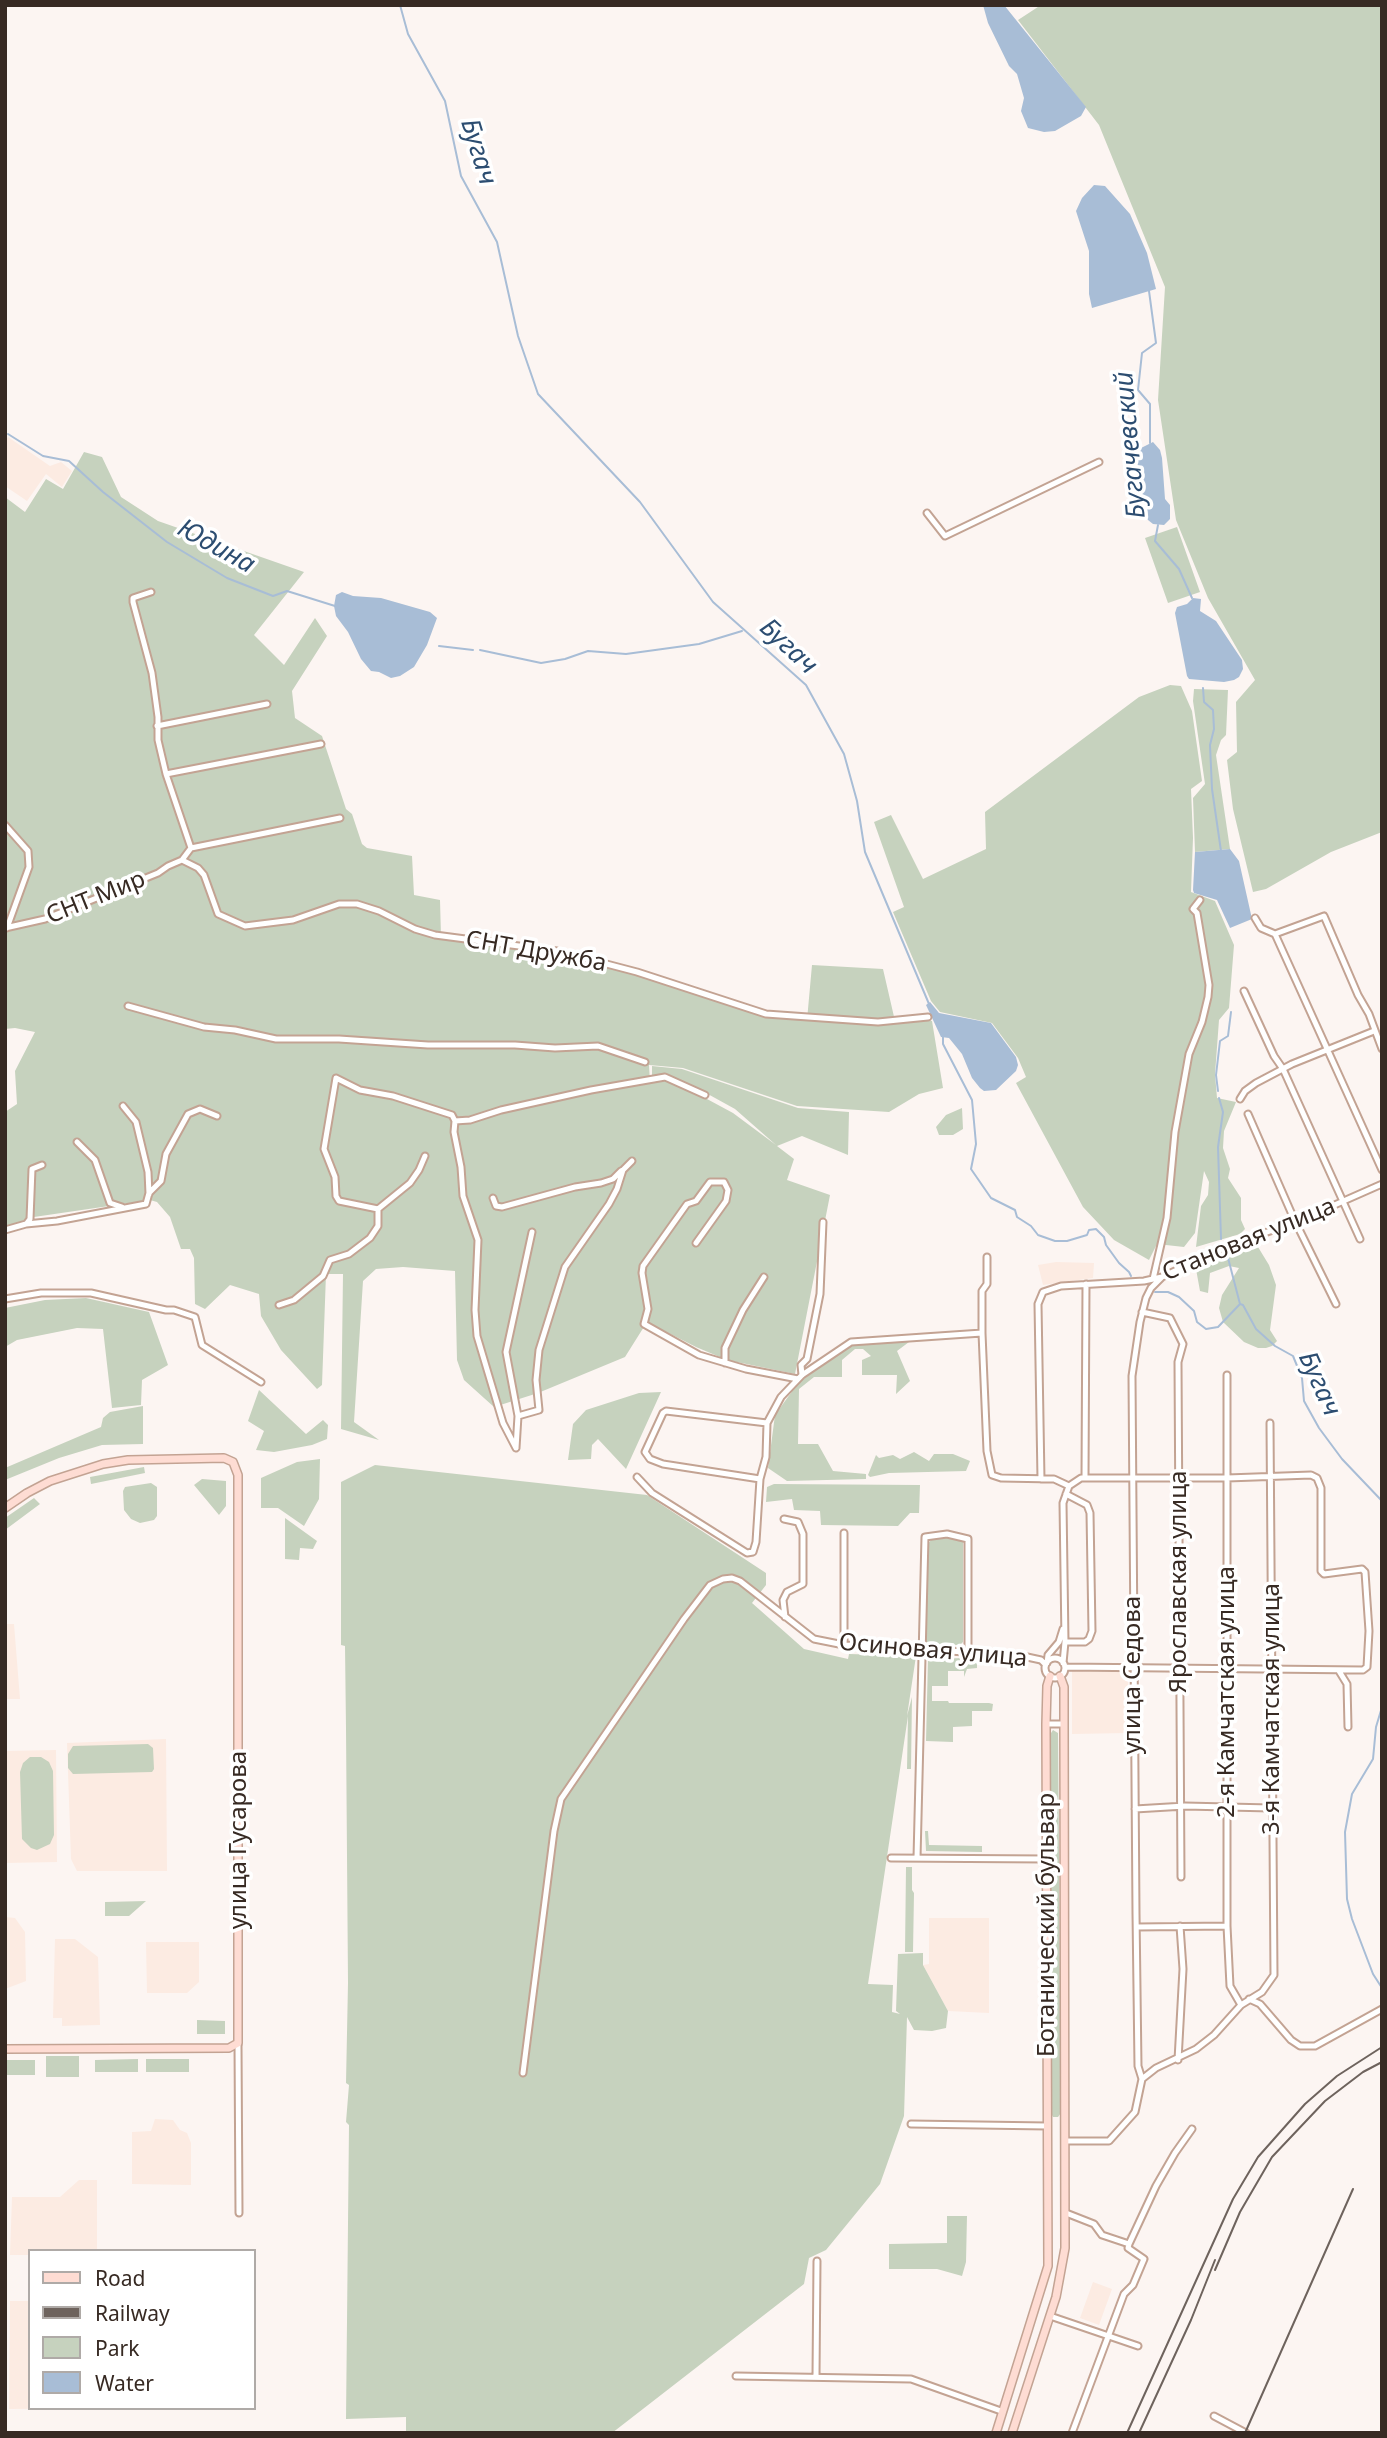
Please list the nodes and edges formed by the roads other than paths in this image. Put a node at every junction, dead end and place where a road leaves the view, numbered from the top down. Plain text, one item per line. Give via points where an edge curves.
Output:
1 (1099, 462) dead end
2 (927, 513) dead end
3 (151, 592) dead end
4 (267, 704) dead end
5 (157, 726) junction
6 (321, 744) dead end
7 (166, 775) junction
8 (340, 818) dead end
9 (5, 825) edge
10 (191, 848) junction
11 (182, 860) junction
12 (1200, 900) dead end
13 (1255, 918) dead end
14 (6, 928) edge
15 (1275, 934) junction
16 (1244, 991) dead end
17 (128, 1006) dead end
18 (928, 1017) dead end
19 (1374, 1031) junction
20 (1382, 1049) edge
21 (1329, 1051) junction
22 (645, 1062) dead end
23 (1283, 1069) junction
24 (705, 1095) dead end
25 (1240, 1099) dead end
26 (123, 1106) dead end
27 (1248, 1114) dead end
28 (217, 1116) dead end
29 (455, 1121) junction
30 (77, 1142) dead end
31 (425, 1156) dead end
32 (632, 1161) dead end
33 (42, 1165) dead end
34 (623, 1170) junction
35 (1382, 1170) edge
36 (1382, 1184) edge
37 (149, 1193) junction
38 (493, 1198) dead end
39 (1341, 1202) junction
40 (124, 1208) junction
41 (378, 1209) junction
42 (823, 1222) dead end
43 (1296, 1222) junction
44 (26, 1224) junction
45 (5, 1230) edge
46 (532, 1232) dead end
47 (1360, 1239) dead end
48 (696, 1243) dead end
49 (987, 1257) dead end
50 (764, 1277) dead end
51 (1162, 1277) junction
52 (1153, 1279) junction
53 (1144, 1281) junction
54 (1086, 1284) junction
55 (1151, 1288) junction
56 (5, 1299) edge
57 (1336, 1304) dead end
58 (279, 1305) dead end
59 (1142, 1312) junction
60 (982, 1334) junction
61 (725, 1363) junction
62 (1227, 1375) dead end
63 (800, 1377) junction
64 (261, 1382) dead end
65 (518, 1416) junction
66 (767, 1423) junction
67 (1270, 1423) dead end
68 (1271, 1476) junction
69 (636, 1477) dead end
70 (1086, 1478) junction
71 (1131, 1478) junction
72 (1179, 1478) junction
73 (1227, 1478) junction
74 (760, 1479) junction
75 (1041, 1479) junction
76 (1069, 1486) junction
77 (1066, 1494) junction
78 (5, 1508) edge
79 (784, 1519) dead end
80 (844, 1533) dead end
81 (785, 1617) junction
82 (1065, 1623) junction
83 (1065, 1642) junction
84 (844, 1646) junction
85 (921, 1649) junction
86 (968, 1651) junction
87 (1046, 1664) junction
88 (1064, 1665) junction
89 (1226, 1668) junction
90 (1272, 1668) junction
91 (1133, 1669) junction
92 (1179, 1669) junction
93 (1339, 1671) junction
94 (1050, 1676) junction
95 (1060, 1676) junction
96 (1046, 1724) junction
97 (1064, 1724) junction
98 (1348, 1727) dead end
99 (1228, 1806) junction
100 (1181, 1807) junction
101 (1271, 1808) junction
102 (1135, 1809) junction
103 (891, 1858) dead end
104 (917, 1858) junction
105 (1047, 1859) junction
106 (1181, 1877) dead end
107 (1180, 1926) junction
108 (1227, 1926) junction
109 (1137, 1927) junction
110 (1250, 1999) junction
111 (1241, 2005) junction
112 (1382, 2009) edge
113 (238, 2043) junction
114 (5, 2049) edge
115 (1178, 2060) junction
116 (523, 2073) dead end
117 (1142, 2079) junction
118 (911, 2124) dead end
119 (1047, 2126) junction
120 (1065, 2126) junction
121 (1192, 2129) dead end
122 (1065, 2141) junction
123 (239, 2213) dead end
124 (1066, 2213) junction
125 (1129, 2244) junction
126 (817, 2261) dead end
127 (1050, 2316) junction
128 (1108, 2335) junction
129 (1138, 2347) dead end
130 (736, 2376) dead end
131 (816, 2376) junction
132 (1002, 2412) junction
133 (1214, 2416) dead end
134 (996, 2433) edge
135 (1012, 2433) edge
136 (1072, 2433) edge
137 (1246, 2433) edge

1 - 2 street via 945,536
3 - 5 street via 133,602 152,673
4 - 5 street
5 - 7 street
6 - 7 street
7 - 10 street
8 - 10 street
9 - 14 street, СНТ Мир via 28,851 29,867
10 - 11 street
11 - 14 street, СНТ Мир via 68,911
11 - 18 street, СНТ Дружба via 204,875 218,914 245,926 357,904 435,935 557,951 766,1014 878,1022
12 - 52 street via 1193,909 1208,997 1189,1054 1175,1132 1167,1218
13 - 15 street via 1261,928
15 - 19 street via 1324,916
15 - 21 street
16 - 23 street
17 - 22 street via 204,1027 276,1039 598,1046
19 - 20 street
19 - 21 street
21 - 23 street
21 - 35 street
23 - 25 street via 1256,1083
23 - 39 street
24 - 29 street via 666,1077
26 - 37 street via 136,1122
27 - 43 street
28 - 37 street via 200,1109 188,1114 166,1154 161,1181
29 - 41 street via 452,1115 360,1090 336,1078 324,1149 335,1177 335,1196 339,1201
29 - 65 street via 463,1196 478,1240 477,1336 503,1423 516,1448
30 - 40 street via 94,1160 110,1203
31 - 41 street via 410,1183
32 - 34 street
33 - 44 street via 32,1169
34 - 38 street via 601,1184 575,1186 502,1207 496,1206
34 - 65 street via 617,1189 565,1267 558,1287 539,1350 539,1410
36 - 39 street, Становая улица
37 - 40 street via 146,1204
39 - 43 street, Становая улица
39 - 47 street
40 - 44 street
41 - 58 street via 378,1226 370,1238 349,1254 330,1260 323,1276 294,1300
42 - 63 street via 820,1294
43 - 51 street, Становая улица via 1230,1245
43 - 57 street
44 - 45 street
46 - 65 street via 506,1352
48 - 61 street via 726,1201 724,1182 710,1182 696,1201 687,1204 643,1266 648,1309 644,1324 699,1355
49 - 60 street
50 - 61 street via 725,1348
51 - 52 street, Становая улица
51 - 55 street, улица Седова
52 - 53 street, Становая улица
53 - 54 street, Становая улица
53 - 55 street
54 - 70 street
54 - 75 street, Становая улица via 1048,1289 1038,1304
55 - 59 street, улица Седова
56 - 64 street via 91,1293 174,1310 195,1317 202,1345
59 - 71 street, улица Седова via 1132,1376
59 - 72 street, Ярославская улица via 1170,1318 1183,1344 1178,1362
60 - 63 street via 850,1342
60 - 75 street via 992,1475
61 - 63 street
62 - 73 street, 2-я Камчатская улица
63 - 66 street via 781,1397
66 - 74 street
66 - 74 street via 666,1410 646,1455 663,1464
67 - 68 street, 3-я Камчатская улица
68 - 73 street
68 - 90 street, 3-я Камчатская улица
68 - 93 street via 1311,1475 1319,1481 1321,1571 1365,1572 1367,1667
69 - 74 street via 652,1493 747,1553 753,1552 756,1542
70 - 71 street
70 - 76 street
71 - 72 street
71 - 91 street, улица Седова
72 - 73 street
72 - 92 street, Ярославская улица
73 - 89 street, 2-я Камчатская улица
75 - 76 street
76 - 77 street
77 - 82 street
77 - 83 street via 1087,1505 1090,1513 1092,1631 1085,1642
78 - 113 street, улица Гусарова via 50,1481 103,1464 224,1458 236,1467
79 - 81 street via 798,1522 803,1534 803,1584 787,1592
80 - 84 street
81 - 84 street, Осиновая улица via 814,1639
81 - 116 street, Осиновая улица via 740,1581 723,1579 710,1585 561,1799
82 - 83 street
82 - 87 street
83 - 88 street
84 - 85 street, Осиновая улица
85 - 86 street, Осиновая улица
85 - 86 street via 925,1537 947,1534 968,1539
85 - 104 street
86 - 87 street, Осиновая улица via 1018,1655
87 - 88 street via 1055,1658
87 - 94 street
88 - 91 street
88 - 95 street
89 - 90 street
89 - 92 street
89 - 99 street, 2-я Камчатская улица
90 - 93 street
90 - 101 street, 3-я Камчатская улица
91 - 92 street
91 - 102 street, улица Седова
92 - 100 street, Ярославская улица
93 - 98 street via 1347,1684
94 - 95 street
94 - 96 street, Ботанический бульвар
95 - 97 street, Ботанический бульвар
96 - 97 street
96 - 105 street, Ботанический бульвар
97 - 120 street, Ботанический бульвар
99 - 100 street
99 - 101 street
99 - 108 street, 2-я Камчатская улица
100 - 102 street
100 - 106 street, Ярославская улица
101 - 110 street, 3-я Камчатская улица via 1274,1975 1262,1992
102 - 109 street, улица Седова
103 - 104 street
104 - 105 street
105 - 119 street, Ботанический бульвар
107 - 108 street
107 - 109 street
107 - 115 street via 1183,1969
108 - 111 street, 2-я Камчатская улица via 1230,1986
109 - 117 street, улица Седова via 1138,2066
110 - 111 street
110 - 112 street via 1300,2046 1315,2046
111 - 115 street via 1213,2035
113 - 114 street via 229,2048
113 - 123 street, улица Гусарова
115 - 117 street
117 - 122 street, улица Седова via 1135,2112 1109,2141
118 - 119 street
119 - 120 street
119 - 132 street, Ботанический бульвар via 1048,2266
120 - 122 street, Ботанический бульвар
121 - 125 street via 1162,2175
122 - 124 street, Ботанический бульвар
124 - 125 street via 1094,2224 1102,2235
124 - 127 street, Ботанический бульвар via 1064,2260
125 - 128 street via 1128,2248 1144,2259
126 - 131 street
127 - 128 street
127 - 135 street, Ботанический бульвар
128 - 129 street
128 - 136 street
130 - 131 street
131 - 132 street via 911,2379
132 - 134 street, Ботанический бульвар
133 - 137 street

